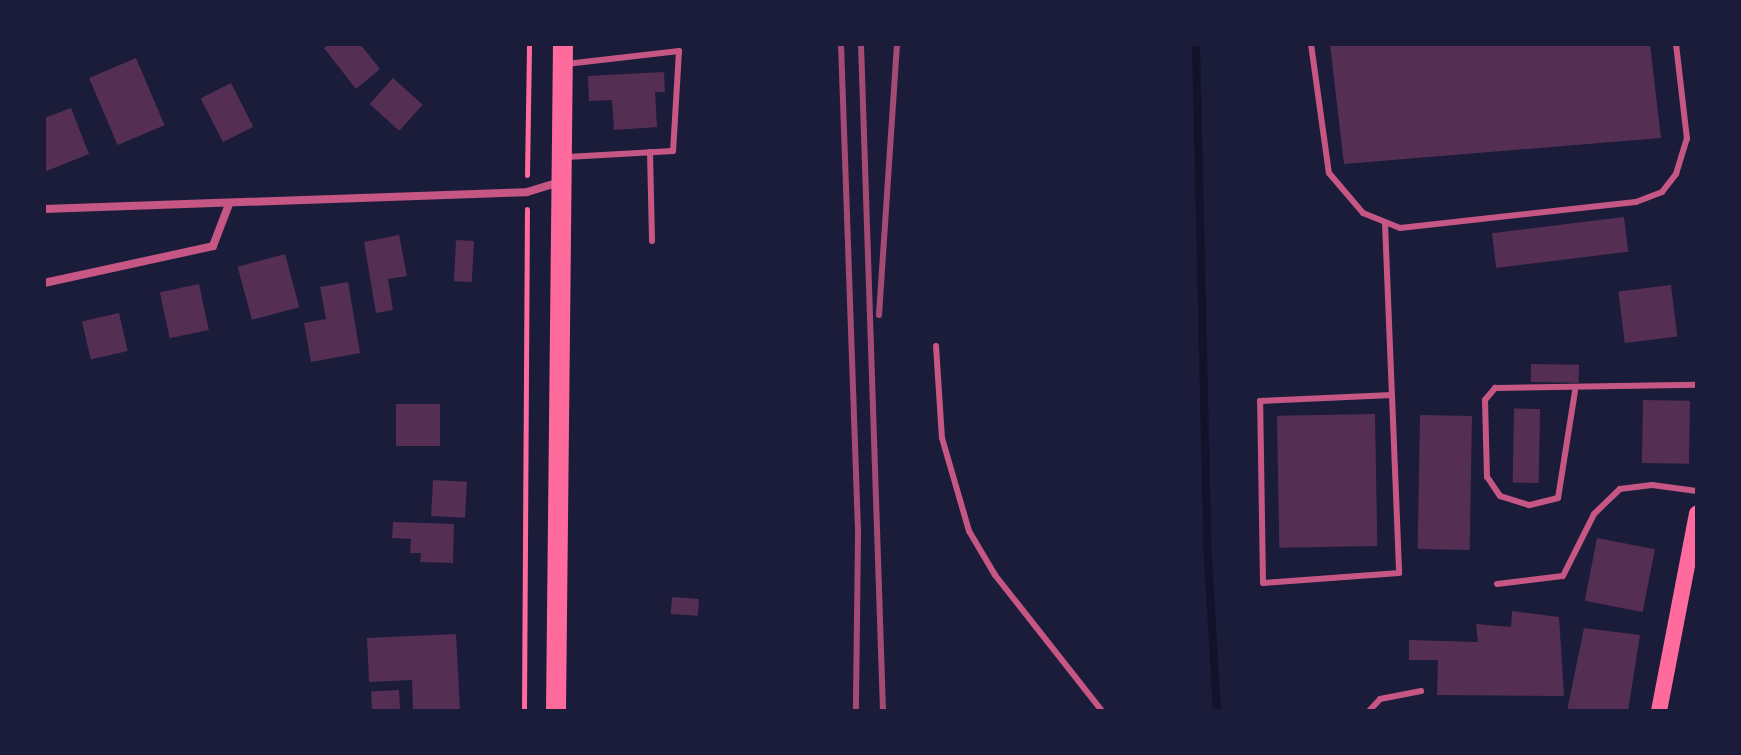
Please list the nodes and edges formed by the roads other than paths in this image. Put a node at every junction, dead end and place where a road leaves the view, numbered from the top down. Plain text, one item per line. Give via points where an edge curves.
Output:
1 (651, 44) edge
2 (1311, 44) edge
3 (1676, 44) edge
4 (563, 54) edge
5 (650, 55) junction
6 (650, 152) junction
7 (561, 157) junction
8 (561, 182) junction
9 (229, 204) junction
10 (44, 209) edge
11 (1385, 223) junction
12 (652, 241) dead end
13 (44, 283) edge
14 (936, 346) dead end
15 (1697, 385) edge
16 (1575, 391) junction
17 (1392, 395) junction
18 (1697, 491) edge
19 (1697, 514) edge
20 (1497, 584) dead end
21 (1421, 691) dead end
22 (556, 711) edge
23 (1102, 711) edge
24 (1369, 711) edge
25 (1659, 711) edge

1 - 5 lane
2 - 11 lane via 1329,173 1363,213
3 - 11 lane via 1687,139 1676,174 1662,192 1636,202 1421,227
4 - 5 lane
4 - 7 main road
5 - 6 lane via 679,51 673,151
6 - 7 lane
6 - 12 lane
7 - 8 main road
8 - 9 street via 527,192
8 - 22 main road
9 - 10 street
9 - 13 street via 213,246
11 - 17 lane
14 - 23 lane via 942,438 969,531 995,575
15 - 16 lane
16 - 16 lane via 1512,386 1495,388 1485,400 1487,477 1500,496 1529,505 1558,498
17 - 17 lane via 1399,573 1263,583 1260,401
18 - 20 lane via 1652,485 1620,489 1594,514 1563,576
19 - 25 main road
21 - 24 lane via 1380,699

